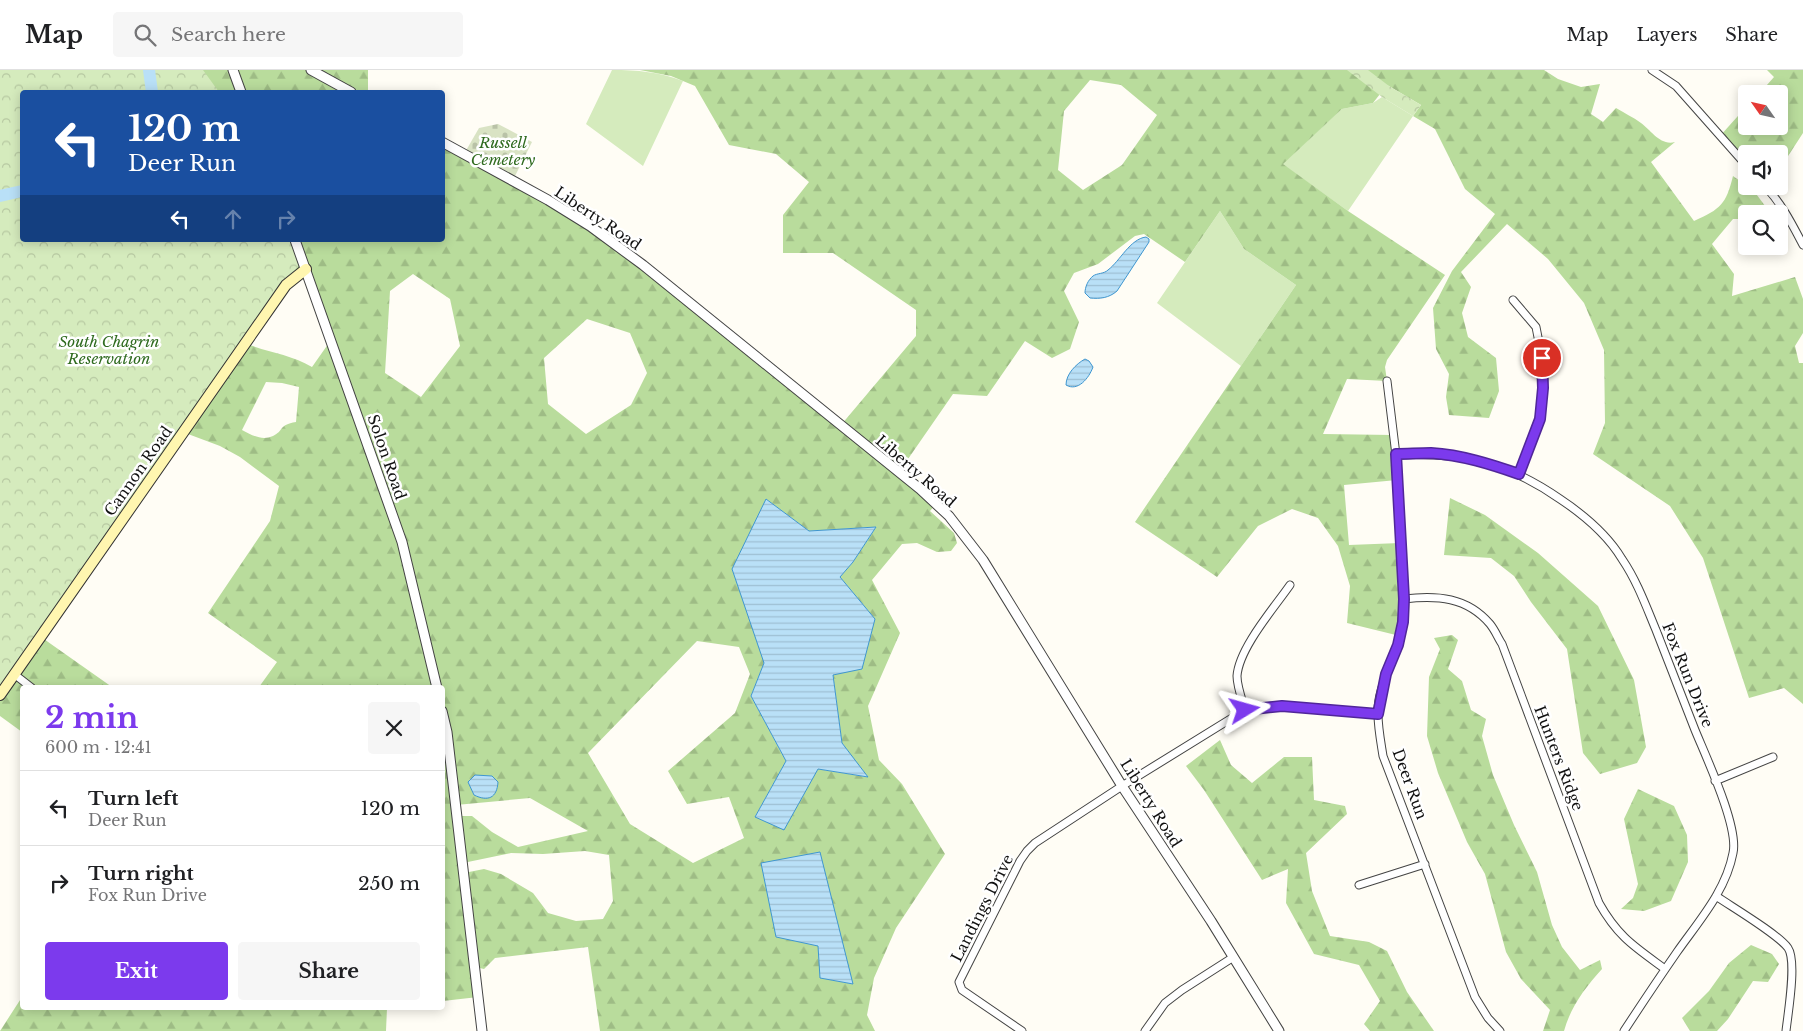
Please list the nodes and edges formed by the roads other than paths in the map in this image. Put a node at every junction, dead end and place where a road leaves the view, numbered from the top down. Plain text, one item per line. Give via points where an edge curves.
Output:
1 (233, 70) edge
2 (311, 70) edge
3 (1652, 70) edge
4 (241, 90) edge
5 (347, 90) edge
6 (445, 144) edge
7 (1738, 156) edge
8 (1774, 195) edge
9 (296, 242) edge
10 (1803, 245) edge
11 (306, 269) junction
12 (1513, 300) dead end
13 (1387, 381) dead end
14 (1396, 454) junction
15 (1519, 474) junction
16 (1290, 585) dead end
17 (1404, 599) junction
18 (14, 674) junction
19 (28, 685) edge
20 (436, 685) edge
21 (0, 695) edge
22 (1245, 710) junction
23 (1378, 714) junction
24 (445, 727) edge
25 (1773, 757) dead end
26 (1715, 781) junction
27 (1122, 786) junction
28 (1425, 864) junction
29 (1360, 885) dead end
30 (1716, 896) junction
31 (1232, 958) junction
32 (1665, 969) junction
33 (482, 1031) edge
34 (1022, 1031) edge
35 (1145, 1031) edge
36 (1279, 1031) edge
37 (1500, 1031) edge
38 (1624, 1031) edge
39 (1786, 1031) edge

1 - 4 street
2 - 5 street
3 - 7 street via 1676,86
6 - 27 street, Liberty Road via 548,200 643,265 949,516 982,560
8 - 10 street
9 - 11 street, Solon Road
11 - 18 main road, Cannon Road via 286,285
11 - 20 street, Solon Road via 402,542
12 - 15 street via 1536,327 1542,358 1540,419
13 - 14 street, Deer Run
14 - 15 street, Fox Run Drive via 1458,456
14 - 17 street, Deer Run
15 - 26 street, Fox Run Drive via 1577,510 1622,558 1640,592
16 - 22 street via 1244,651 1239,664 1237,678
17 - 23 street, Deer Run via 1398,645 1386,674
17 - 32 street, Hunters Ridge via 1429,596 1451,599 1478,613 1491,625 1502,644 1599,903 1620,935
18 - 19 street
18 - 21 main road, Cannon Road
22 - 23 street via 1282,706
22 - 27 street, Landings Drive
23 - 28 street, Deer Run via 1383,756
24 - 33 street
25 - 26 street
26 - 30 street, Fox Run Drive via 1734,838 1729,872
27 - 31 street, Liberty Road
27 - 34 street, Landings Drive via 1027,851 959,982 962,990
28 - 29 street
28 - 37 street, Deer Run via 1475,997
30 - 32 street, Fox Run Drive
30 - 39 street via 1788,948 1792,965
31 - 35 street via 1165,1003
31 - 36 street, Liberty Road
32 - 38 street, Fox Run Drive

